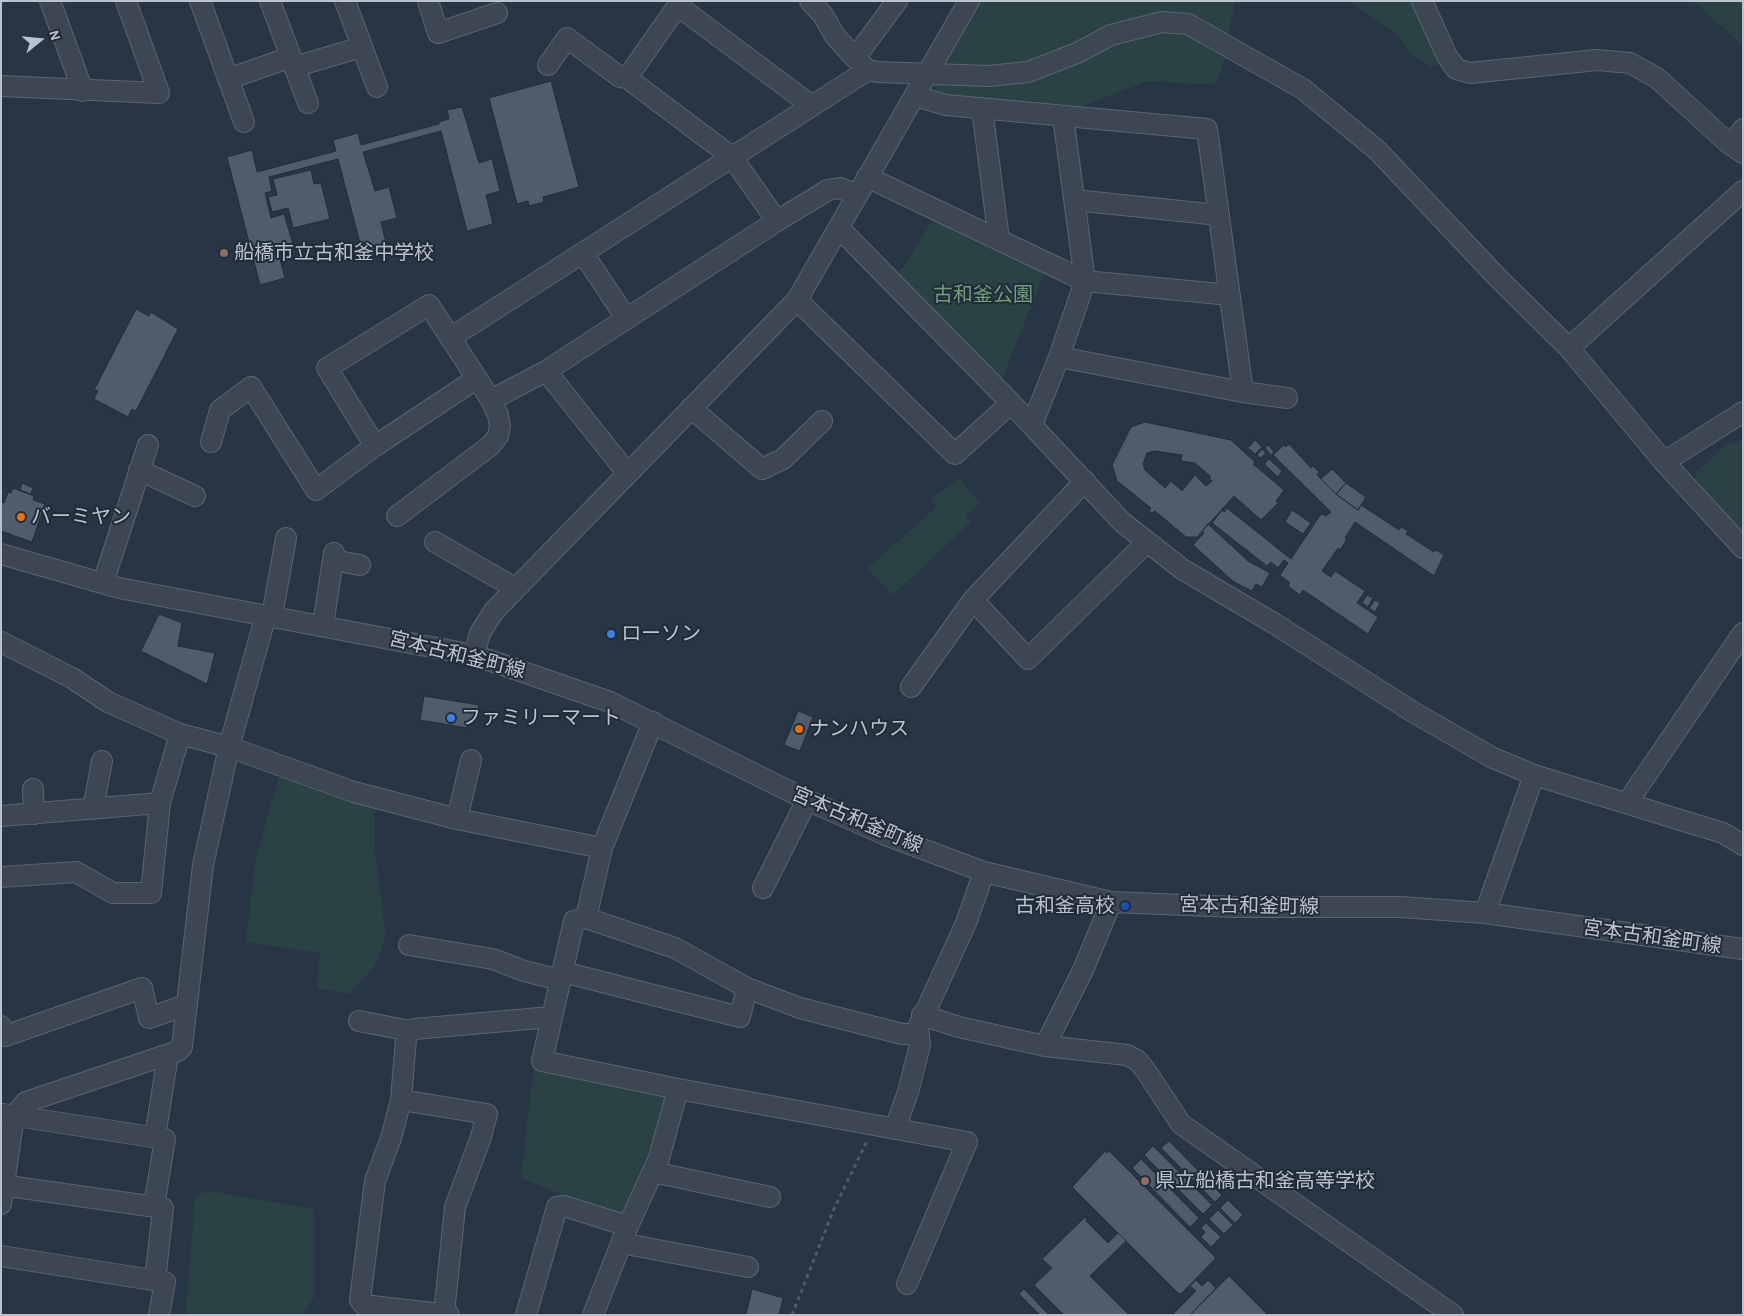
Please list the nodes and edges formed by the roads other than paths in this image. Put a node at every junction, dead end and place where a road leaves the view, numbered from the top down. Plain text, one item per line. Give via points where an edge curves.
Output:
1 (50, 1) edge
2 (126, 1) edge
3 (200, 1) edge
4 (270, 1) edge
5 (345, 1) edge
6 (428, 1) edge
7 (810, 1) edge
8 (897, 1) edge
9 (969, 1) edge
10 (1422, 1) edge
11 (679, 4) edge
12 (496, 13) dead end
13 (362, 46) junction
14 (292, 62) junction
15 (862, 64) junction
16 (548, 65) dead end
17 (928, 73) junction
18 (627, 78) junction
19 (228, 79) junction
20 (3, 80) edge
21 (377, 87) dead end
22 (83, 91) junction
23 (915, 96) junction
24 (308, 103) dead end
25 (812, 106) junction
26 (982, 108) junction
27 (1063, 116) junction
28 (244, 122) dead end
29 (1739, 143) edge
30 (732, 157) junction
31 (868, 178) junction
32 (1743, 190) edge
33 (857, 195) junction
34 (1074, 200) junction
35 (1219, 215) junction
36 (776, 221) junction
37 (838, 228) junction
38 (999, 240) junction
39 (583, 252) junction
40 (1085, 281) junction
41 (1230, 295) junction
42 (797, 300) junction
43 (626, 318) junction
44 (450, 338) junction
45 (1569, 348) junction
46 (1059, 356) junction
47 (546, 371) junction
48 (476, 379) junction
49 (1244, 392) junction
50 (1287, 398) dead end
51 (491, 400) junction
52 (1011, 403) junction
53 (691, 408) junction
54 (1743, 412) edge
55 (822, 422) dead end
56 (1032, 425) junction
57 (212, 442) dead end
58 (148, 445) dead end
59 (375, 446) junction
60 (1664, 462) junction
61 (140, 470) junction
62 (628, 474) junction
63 (1084, 481) junction
64 (195, 496) dead end
65 (397, 516) dead end
66 (286, 538) dead end
67 (435, 542) dead end
68 (1147, 542) junction
69 (1743, 548) edge
70 (1, 554) edge
71 (360, 565) dead end
72 (103, 583) junction
73 (515, 588) junction
74 (973, 600) junction
75 (269, 616) junction
76 (322, 625) junction
77 (1743, 633) edge
78 (1, 642) edge
79 (474, 655) junction
80 (911, 688) dead end
81 (653, 722) junction
82 (180, 734) junction
83 (228, 747) junction
84 (471, 760) dead end
85 (102, 761) dead end
86 (1534, 775) junction
87 (33, 789) dead end
88 (807, 800) junction
89 (160, 803) junction
90 (1627, 804) junction
91 (93, 809) junction
92 (34, 814) junction
93 (1, 816) edge
94 (457, 820) junction
95 (1743, 845) edge
96 (602, 848) junction
97 (984, 872) junction
98 (1, 877) edge
99 (763, 888) dead end
100 (1111, 902) junction
101 (1485, 913) junction
102 (586, 918) junction
103 (408, 945) dead end
104 (1743, 949) edge
105 (561, 976) junction
106 (747, 988) junction
107 (186, 1005) junction
108 (550, 1017) junction
109 (359, 1022) dead end
110 (920, 1022) junction
111 (1, 1026) edge
112 (410, 1031) junction
113 (1045, 1046) junction
114 (168, 1055) junction
115 (678, 1089) junction
116 (400, 1100) junction
117 (8, 1115) edge
118 (895, 1129) junction
119 (155, 1137) junction
120 (653, 1172) junction
121 (2, 1192) edge
122 (770, 1197) dead end
123 (154, 1206) junction
124 (624, 1234) junction
125 (1, 1256) edge
126 (748, 1267) dead end
127 (155, 1281) junction
128 (908, 1284) dead end
129 (444, 1314) edge
130 (159, 1315) edge
131 (449, 1315) edge
132 (526, 1315) edge
133 (593, 1315) edge
134 (1453, 1315) edge

1 - 22 street
2 - 22 street via 159,93
3 - 19 street
4 - 14 street
5 - 13 street
6 - 12 street via 438,33
7 - 15 street via 823,15 834,36
8 - 15 street
9 - 17 street
10 - 29 street via 1456,69 1470,73 1597,60 1630,63 1657,78
11 - 18 street
11 - 25 street
13 - 14 street
13 - 21 street
14 - 19 street
14 - 24 street
15 - 17 street
15 - 25 street
16 - 18 street via 567,38 620,77
17 - 23 street
17 - 45 street via 988,76 1028,72 1111,36 1143,26 1162,22 1188,24 1303,89 1377,150
18 - 30 street
19 - 28 street
20 - 22 street
23 - 26 street via 946,105
23 - 31 street
25 - 30 street
26 - 27 street
26 - 38 street
27 - 34 street
27 - 35 street via 1207,129
30 - 36 street
30 - 39 street
31 - 33 street
31 - 38 street
32 - 45 street
33 - 36 street via 840,188 828,190
33 - 37 street
34 - 35 street
34 - 40 street
35 - 41 street
36 - 43 street
37 - 42 street
37 - 52 street
38 - 40 street
39 - 43 street
39 - 44 street
40 - 41 street
40 - 46 street
41 - 49 street
42 - 52 street via 955,454
42 - 53 street
43 - 47 street
44 - 48 street
44 - 59 street via 429,305 327,368
45 - 60 street
46 - 49 street
46 - 56 street
47 - 51 street
47 - 62 street
48 - 51 street
48 - 59 street
49 - 50 street
51 - 65 street via 500,426 498,436 490,446
52 - 56 street
53 - 55 street via 762,469 783,459
53 - 62 street
54 - 60 street
56 - 63 street
57 - 59 street via 220,410 250,388 316,490
58 - 61 street
60 - 69 street
61 - 64 street
61 - 72 street
62 - 73 street
63 - 68 street via 1122,522
63 - 74 street
66 - 75 street
67 - 73 street
68 - 74 street via 1028,659
68 - 86 street via 1182,569 1412,712 1493,758
70 - 72 street, 宮本古和釜町線
71 - 76 street via 334,556
72 - 75 street, 宮本古和釜町線
73 - 79 street via 486,621
74 - 80 street
75 - 76 street, 宮本古和釜町線
75 - 83 street
76 - 79 street, 宮本古和釜町線
77 - 90 street
78 - 82 street via 72,678 108,702
79 - 81 street, 宮本古和釜町線 via 610,702
81 - 88 street, 宮本古和釜町線
81 - 96 street
82 - 83 street
82 - 89 street
83 - 94 street via 354,792
83 - 107 street via 203,865
84 - 94 street
85 - 91 street
86 - 90 street
86 - 101 street
87 - 92 street
88 - 97 street, 宮本古和釜町線 via 888,836
88 - 99 street
89 - 91 street
89 - 98 street via 150,893 113,893 76,872
90 - 95 street via 1723,833
91 - 92 street
92 - 93 street
94 - 96 street
96 - 102 street
97 - 100 street, 宮本古和釜町線
97 - 110 street via 966,923
100 - 101 street, 宮本古和釜町線 via 1401,908
100 - 113 street via 1084,968
101 - 104 street, 宮本古和釜町線
102 - 105 street via 574,921
102 - 106 street via 676,948
103 - 105 street via 493,959 524,971
105 - 106 street via 740,1017
105 - 108 street
106 - 110 street via 800,1008 902,1034 913,1034
107 - 111 street via 149,1018 142,988 5,1036
107 - 114 street via 182,1046
108 - 112 street
108 - 115 street via 542,1061
109 - 112 street
110 - 113 street
110 - 118 street via 920,1045
112 - 116 street via 406,1039
113 - 134 street via 1127,1055 1138,1061 1180,1124
114 - 117 street via 26,1102
114 - 119 street
115 - 118 street
115 - 120 street via 660,1158
116 - 129 street via 391,1138 375,1181 360,1300 364,1305
116 - 129 street via 487,1114 455,1208
117 - 119 street
117 - 121 street
118 - 128 street via 967,1142
119 - 123 street via 165,1139
120 - 122 street
120 - 124 street
121 - 123 street
123 - 127 street via 163,1208
124 - 126 street
124 - 132 street via 564,1206 557,1207
124 - 133 street
125 - 127 street
127 - 130 street via 165,1282
129 - 131 street

